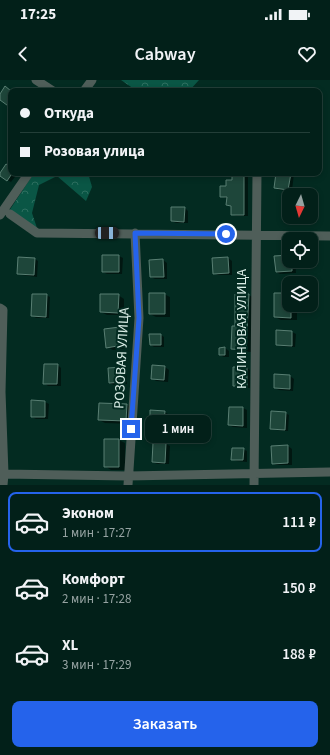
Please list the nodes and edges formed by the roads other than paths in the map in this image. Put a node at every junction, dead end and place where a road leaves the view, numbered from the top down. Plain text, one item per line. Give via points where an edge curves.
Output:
1 (36, 80) edge
2 (48, 88) edge
3 (26, 176) edge
4 (257, 176) edge
5 (3, 213) edge
6 (135, 233) junction
7 (256, 235) junction
8 (330, 236) edge
9 (0, 308) edge
10 (330, 472) edge
11 (254, 473) junction
12 (4, 474) junction
13 (128, 480) edge
14 (3, 485) edge
15 (254, 485) edge

1 - 2 street
3 - 5 street
4 - 7 street, КАЛИНОВАЯ УЛИЦА
5 - 6 street via 37,233
6 - 7 street
6 - 13 street, РОЗОВАЯ УЛИЦА via 139,318
7 - 8 street
7 - 11 street, КАЛИНОВАЯ УЛИЦА
9 - 12 street via 3,310 1,392
10 - 11 street
11 - 13 street
11 - 15 street, КАЛИНОВАЯ УЛИЦА
12 - 13 street
12 - 14 street

